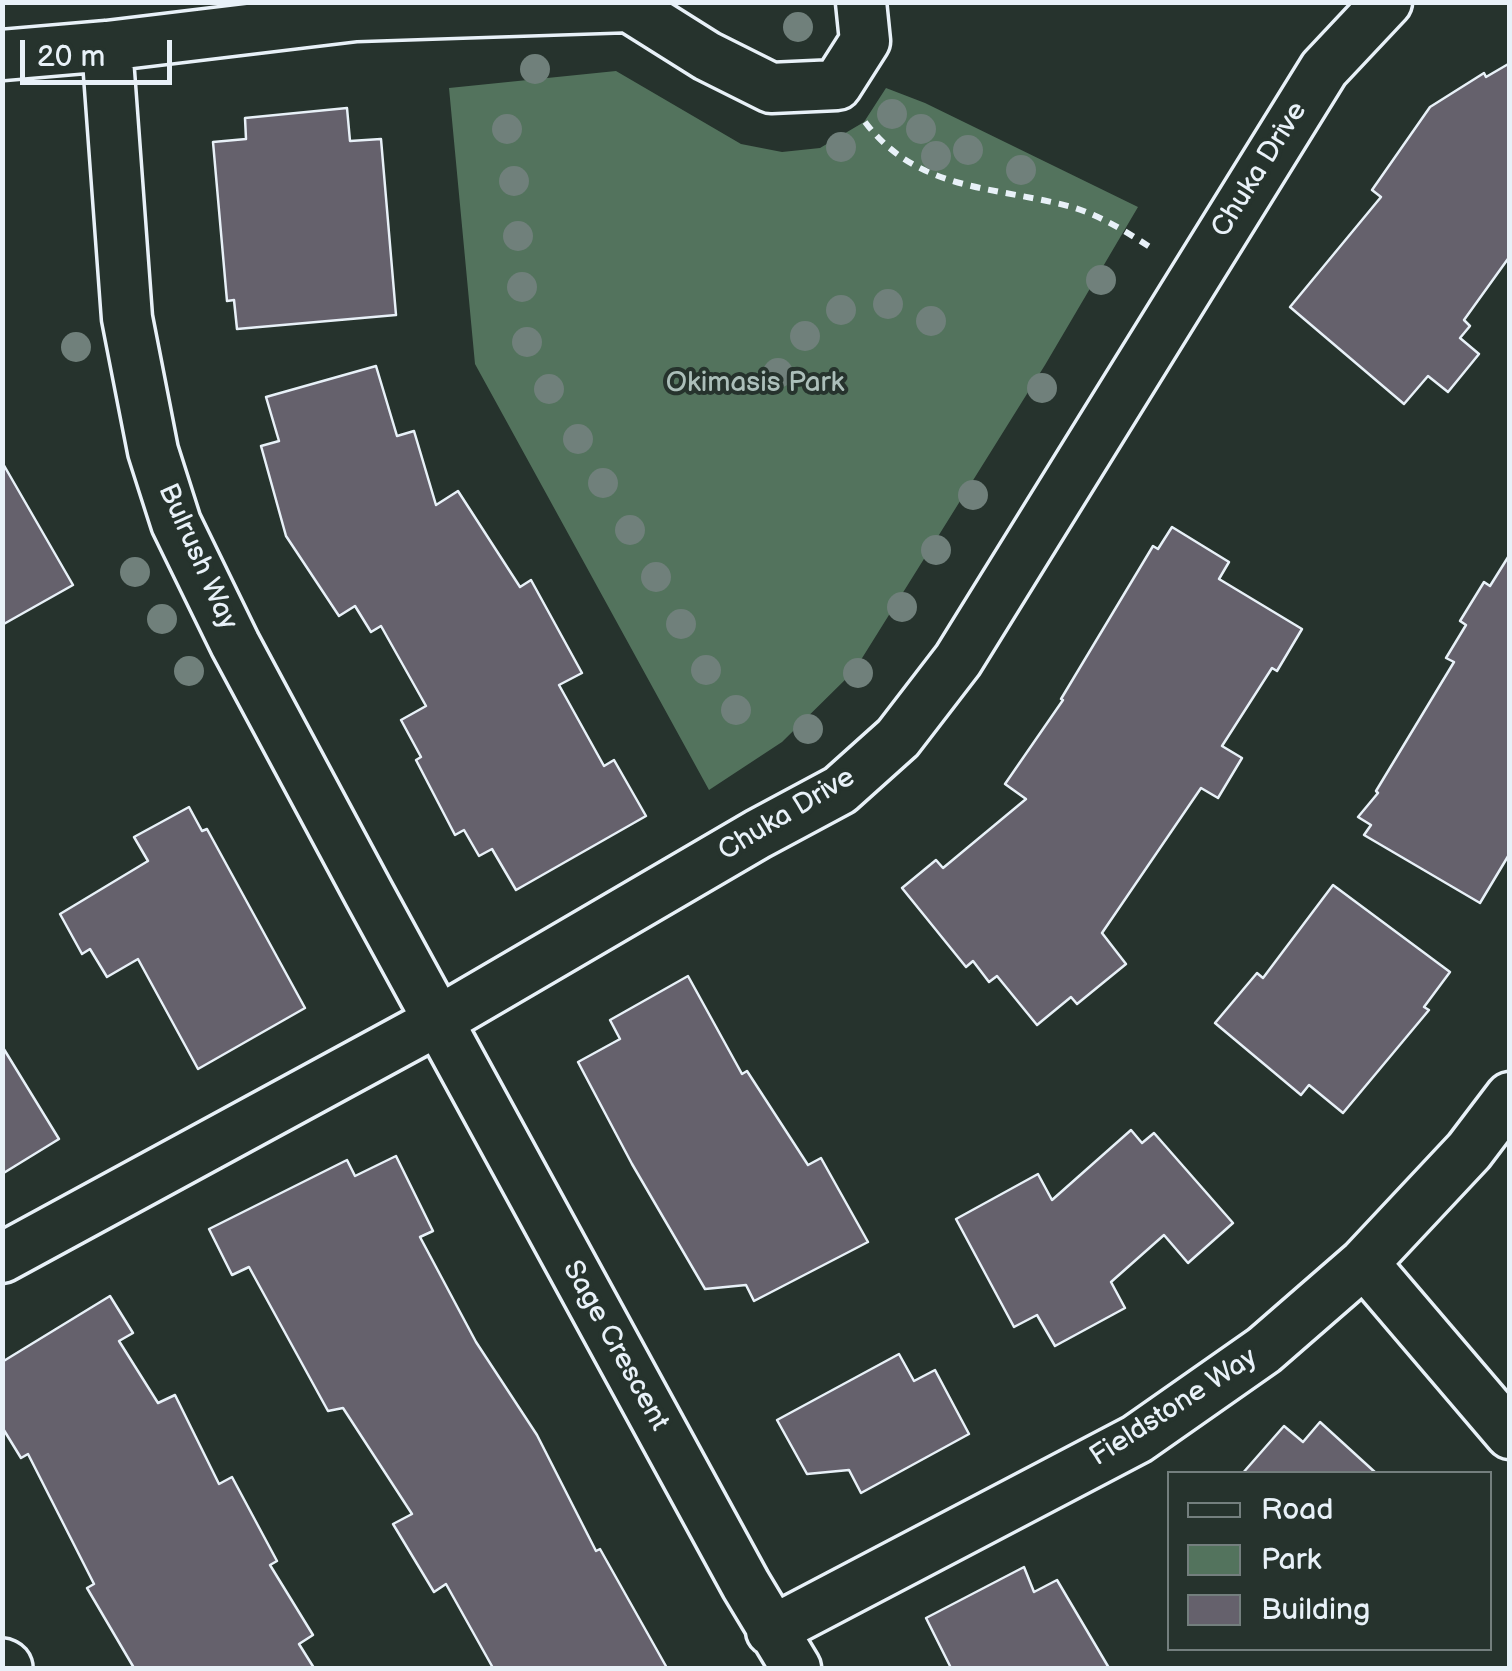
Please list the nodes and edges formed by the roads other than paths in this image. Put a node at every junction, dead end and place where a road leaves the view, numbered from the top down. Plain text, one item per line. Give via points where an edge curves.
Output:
1 (861, 2) edge
2 (1387, 2) edge
3 (635, 5) edge
4 (107, 46) junction
5 (2, 55) edge
6 (438, 1021) junction
7 (1510, 1096) edge
8 (2, 1258) edge
9 (1364, 1263) junction
10 (1510, 1434) edge
11 (784, 1650) edge

1 - 3 street via 865,42 837,85 771,88 706,56
2 - 6 street, Chuka Drive via 1324,69 958,660 898,738 840,790
3 - 4 street via 356,16
4 - 5 street
4 - 6 street, Bulrush Way via 127,318 153,451 176,523
6 - 8 street, Chuka Drive
6 - 11 street, Sage Crescent
7 - 9 street, Fieldstone Way via 1469,1151
9 - 10 street
9 - 11 street, Fieldstone Way via 1264,1350 1137,1438

